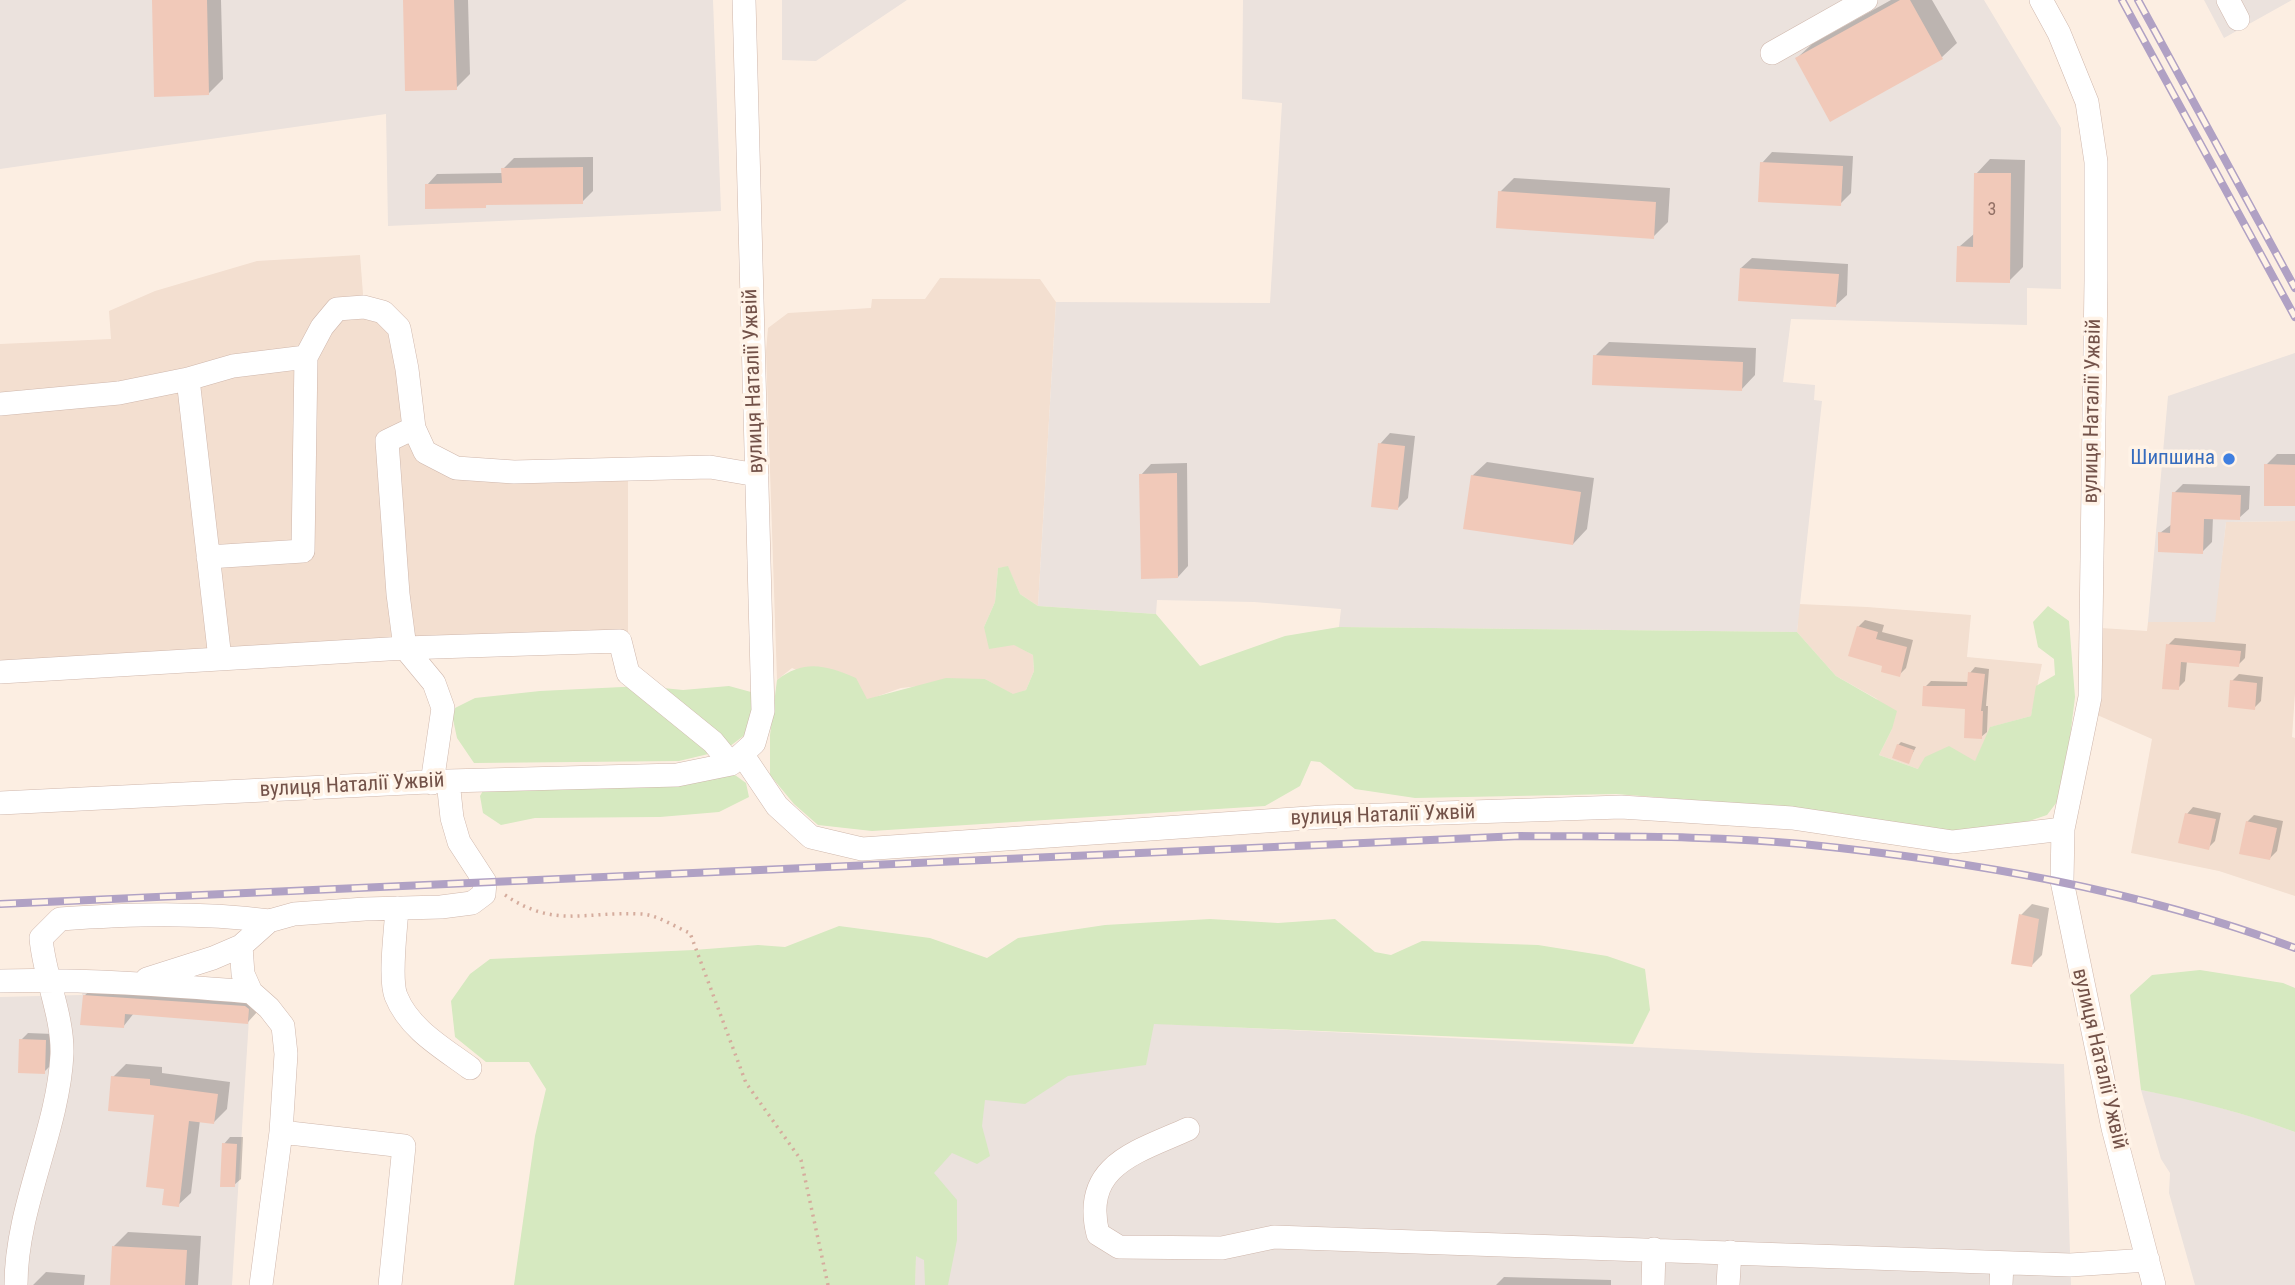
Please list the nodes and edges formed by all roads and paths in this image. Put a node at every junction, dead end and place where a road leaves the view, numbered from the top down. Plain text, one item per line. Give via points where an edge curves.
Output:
1 (744, 0) edge
2 (1866, 0) edge
3 (2041, 0) edge
4 (1772, 53) dead end
5 (306, 358) junction
6 (188, 379) junction
7 (0, 404) edge
8 (414, 428) junction
9 (757, 475) junction
10 (208, 557) junction
11 (405, 648) junction
12 (220, 659) junction
13 (0, 673) edge
14 (736, 759) junction
15 (440, 782) junction
16 (0, 803) edge
17 (2063, 829) junction
18 (485, 882) junction
19 (397, 908) junction
20 (269, 921) junction
21 (241, 946) junction
22 (51, 979) junction
23 (0, 981) edge
24 (137, 983) junction
25 (251, 992) junction
26 (470, 1068) dead end
27 (1188, 1129) dead end
28 (281, 1132) junction
29 (1654, 1249) junction
30 (1730, 1252) junction
31 (2148, 1260) junction
32 (2002, 1274) edge
33 (16, 1285) edge
34 (261, 1285) edge
35 (390, 1285) edge
36 (828, 1285) edge
37 (1653, 1285) edge
38 (1728, 1285) edge
39 (2154, 1285) edge

1 - 9 street, вулиця Наталії Ужвій
2 - 4 street
3 - 17 street, вулиця Наталії Ужвій via 2087,102 2096,162 2090,697
5 - 6 street via 233,366
5 - 8 street via 337,309 364,307 383,312 399,328
5 - 10 street via 303,551
6 - 7 street via 119,393
6 - 10 street
8 - 9 street via 425,452 456,468 514,472 710,467
8 - 11 street via 387,441
9 - 14 street, вулиця Наталії Ужвій via 763,712 754,743
10 - 12 street
11 - 12 street
11 - 14 street via 620,641 628,673
11 - 15 street via 434,683 443,708
12 - 13 street
14 - 15 street, вулиця Наталії Ужвій via 677,775
14 - 17 street, вулиця Наталії Ужвій via 811,837 862,849 1323,817 1621,807 1792,818 1953,842
15 - 16 street, вулиця Наталії Ужвій
15 - 18 street via 459,842
17 - 31 street, вулиця Наталії Ужвій via 2062,881 2076,955 2113,1128
18 - 19 street via 484,894 472,903
18 - 36 path via 523,908 553,917 643,914 690,933 746,1083 801,1160
19 - 20 street via 294,914
19 - 26 street via 395,995 415,1027
20 - 21 street
20 - 22 street via 132,914 60,919 41,938
21 - 24 street
21 - 25 street via 243,974
22 - 23 street
22 - 24 street
22 - 33 street via 62,1052
24 - 25 street
25 - 28 street via 282,1026 286,1054
27 - 29 street via 1122,1159 1099,1185 1093,1215 1098,1234 1119,1247 1222,1248 1273,1237
28 - 34 street
28 - 35 street via 404,1146
29 - 30 street
29 - 37 street
30 - 32 street
30 - 38 street
31 - 32 street
31 - 39 street, вулиця Наталії Ужвій

